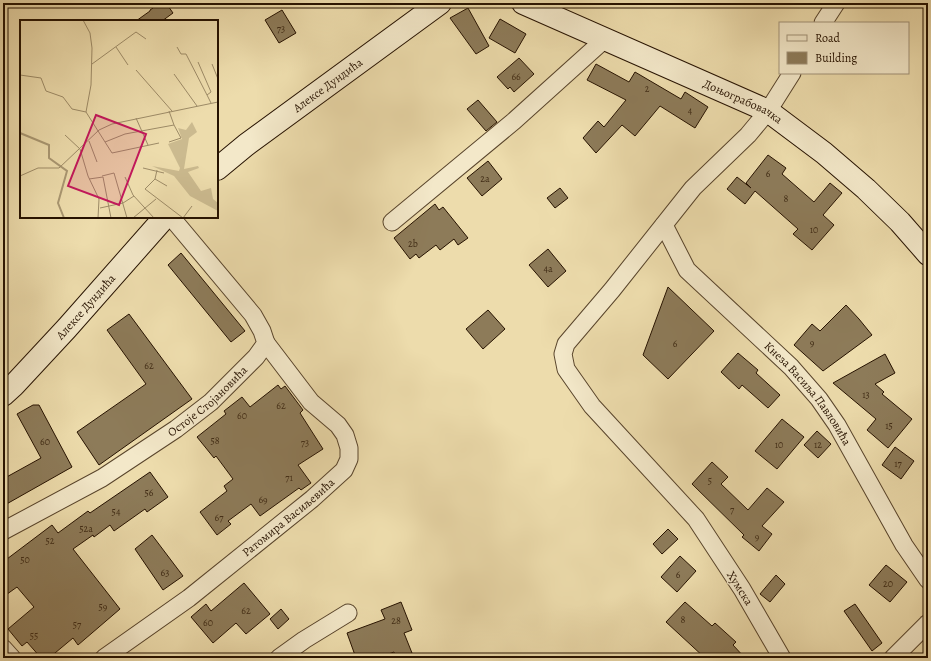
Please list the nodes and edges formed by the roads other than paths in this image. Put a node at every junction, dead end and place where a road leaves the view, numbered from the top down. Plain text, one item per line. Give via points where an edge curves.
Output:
1 (440, 3) edge
2 (523, 3) edge
3 (836, 3) edge
4 (824, 22) edge
5 (605, 39) junction
6 (791, 74) edge
7 (768, 111) junction
8 (218, 168) edge
9 (164, 218) edge
10 (172, 218) edge
11 (392, 222) dead end
12 (664, 225) junction
13 (928, 254) edge
14 (266, 343) junction
15 (3, 395) edge
16 (3, 531) edge
17 (928, 580) edge
18 (348, 613) dead end
19 (928, 623) edge
20 (3, 648) edge
21 (12, 658) edge
22 (104, 658) edge
23 (279, 658) edge
24 (782, 658) edge
25 (893, 658) edge

1 - 8 street, Алексе Дундића
2 - 5 street, Доњограбовачка
3 - 4 street
5 - 7 street, Доњограбовачка
5 - 11 street via 514,121
6 - 7 street, Хумска
7 - 12 street, Хумска via 748,135 693,188
7 - 13 street, Доњограбовачка via 824,153 866,189
9 - 15 street, Алексе Дундића via 67,328
10 - 14 street via 253,315
12 - 17 street, Кнеза Васиља Павловића via 687,270 791,366 819,399 837,425 904,545
12 - 24 street, Хумска via 566,344 564,362 566,369 592,406 696,519 742,589
14 - 16 street, Остоје Стојановића via 256,357 211,402 176,429 102,478
14 - 22 street, Ратомира Васиљевића via 311,402 338,425 345,435 349,460 344,470 189,598
18 - 23 street
19 - 25 street
20 - 21 street

